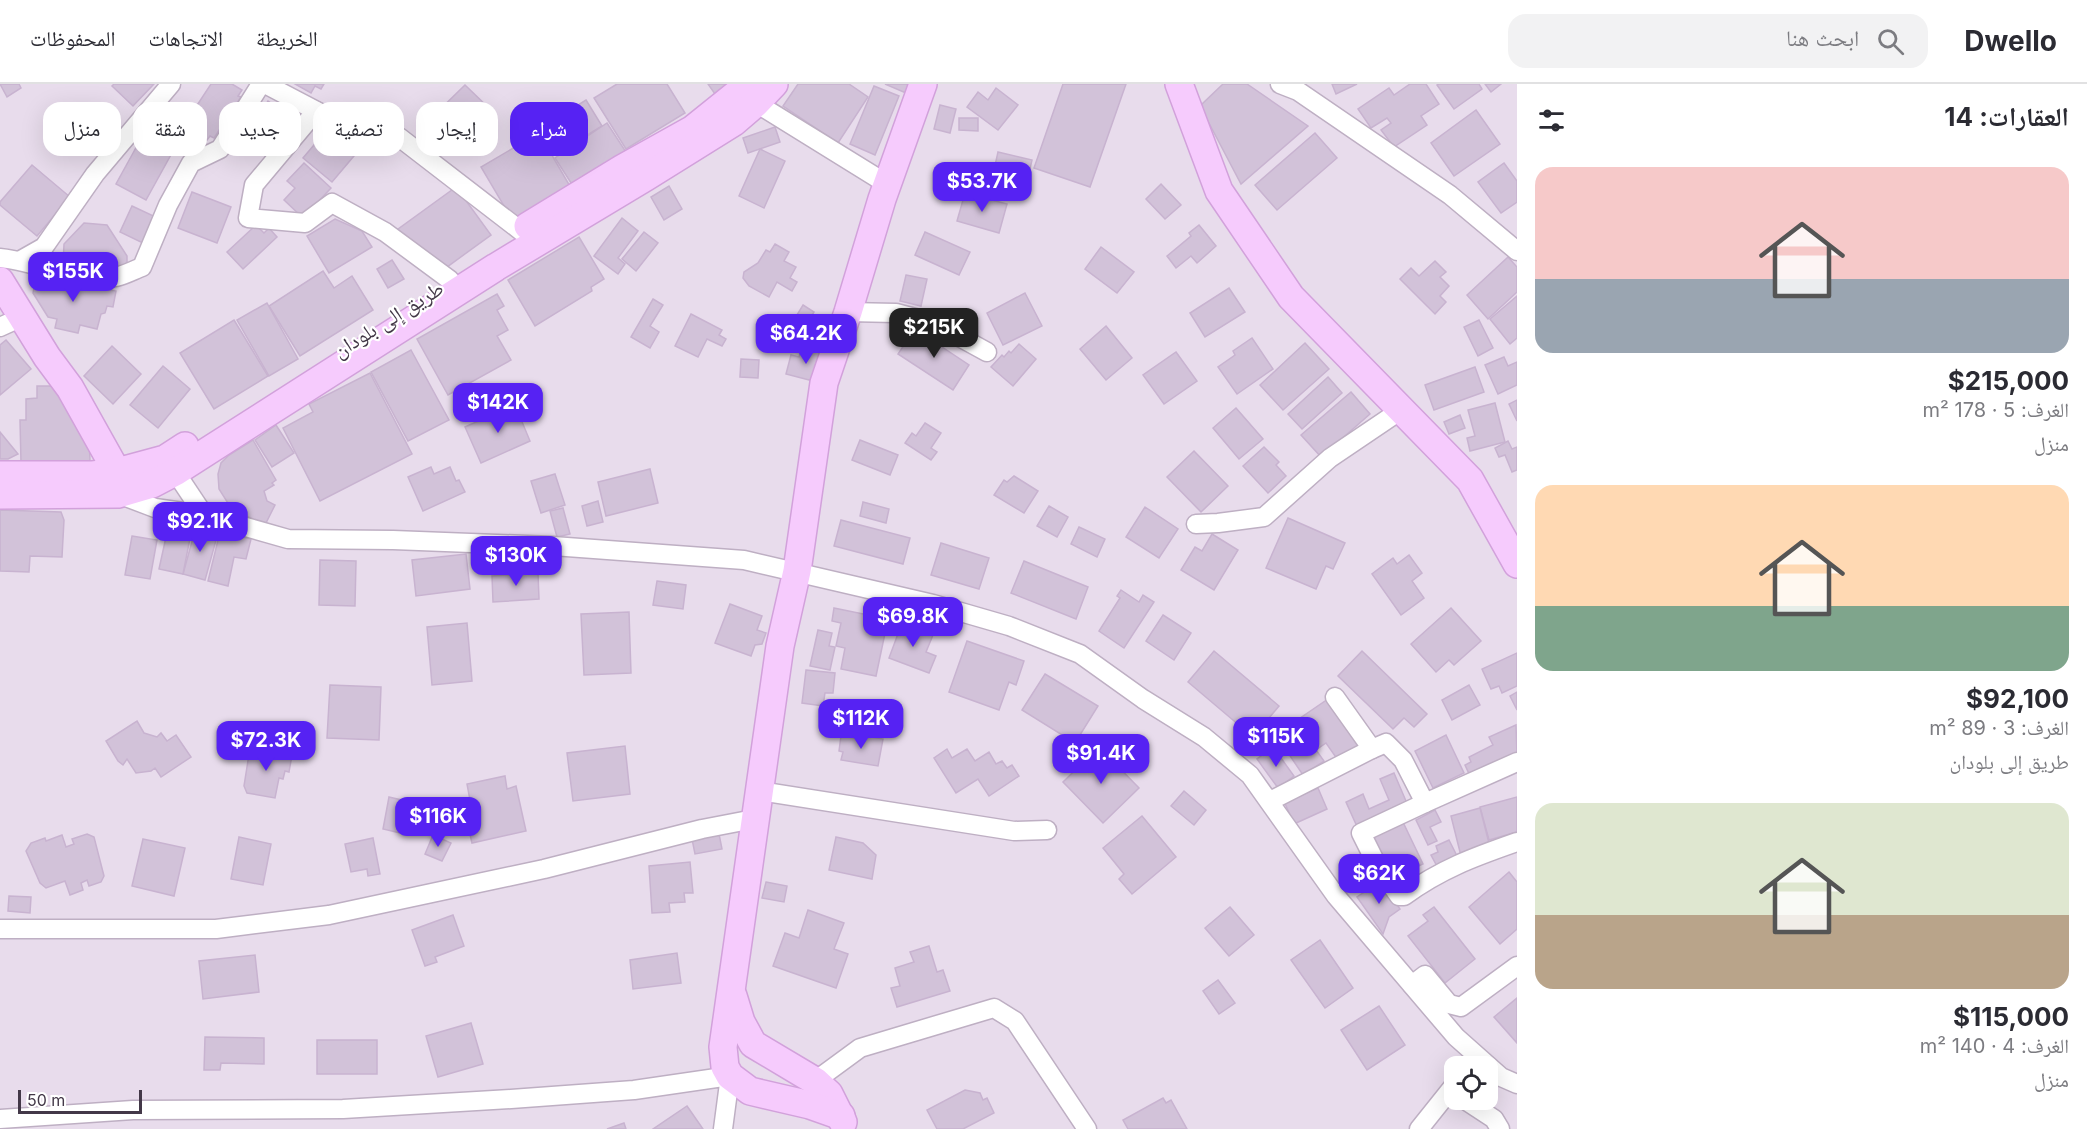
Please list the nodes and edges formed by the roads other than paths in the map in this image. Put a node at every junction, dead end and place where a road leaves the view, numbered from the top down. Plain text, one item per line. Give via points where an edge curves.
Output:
1 (171, 84) edge
2 (261, 84) edge
3 (265, 84) edge
4 (922, 84) edge
5 (1179, 84) edge
6 (1280, 84) edge
7 (760, 90) edge
8 (313, 109) edge
9 (313, 115) edge
10 (404, 141) edge
11 (887, 184) junction
12 (521, 231) junction
13 (1517, 251) edge
14 (0, 258) edge
15 (21, 260) junction
16 (450, 280) junction
17 (0, 281) edge
18 (848, 312) junction
19 (11, 322) edge
20 (987, 352) dead end
21 (1401, 410) junction
22 (170, 465) junction
23 (0, 475) edge
24 (117, 483) junction
25 (0, 495) edge
26 (204, 515) junction
27 (1196, 524) dead end
28 (1517, 564) edge
29 (797, 572) junction
30 (1335, 697) dead end
31 (1372, 749) junction
32 (1517, 762) edge
33 (759, 791) junction
34 (1269, 801) junction
35 (1425, 803) junction
36 (754, 819) junction
37 (1047, 830) dead end
38 (1517, 842) edge
39 (0, 929) edge
40 (1517, 966) edge
41 (1412, 985) junction
42 (732, 992) junction
43 (1469, 1056) edge
44 (1498, 1075) edge
45 (730, 1076) junction
46 (815, 1081) junction
47 (1517, 1084) edge
48 (1444, 1103) edge
49 (1482, 1110) edge
50 (0, 1119) edge
51 (843, 1123) edge
52 (723, 1129) edge
53 (1087, 1129) edge
54 (1419, 1129) edge
55 (1500, 1129) edge

1 - 15 street via 95,174 44,247
2 - 15 street via 220,149 191,163 142,267 115,277 83,276
3 - 8 street
4 - 11 main road
5 - 21 main road via 1219,191 1291,297
6 - 13 street via 1298,91 1440,188
7 - 11 street
7 - 12 main road, طريق إلى بلودان
7 - 22 main road via 734,122
9 - 16 street via 254,185 248,218 305,223 332,203 385,232
10 - 12 street
11 - 18 main road
12 - 16 main road, طريق إلى بلودان
14 - 15 street
16 - 22 main road, طريق إلى بلودان
17 - 19 main road
18 - 20 street via 896,313 934,323
18 - 29 main road via 824,383
19 - 24 main road via 47,357 70,388
21 - 27 street via 1330,458 1264,517
21 - 28 main road via 1470,480
22 - 24 main road via 152,484
22 - 26 street
23 - 24 main road via 82,476
24 - 25 main road
24 - 26 street via 154,508
26 - 29 street via 288,539 554,546 744,560
29 - 33 main road via 780,646
29 - 34 street via 1009,626 1080,654 1204,737 1250,775
30 - 31 street
31 - 34 street
31 - 35 street via 1386,743 1392,748 1403,760
32 - 35 street
33 - 36 main road
33 - 37 street via 1014,831
34 - 41 street via 1336,896
35 - 38 street via 1361,832 1377,865 1399,896 1467,859
36 - 39 street via 329,915 216,929
36 - 42 main road
40 - 41 street via 1461,1007 1449,1004 1425,975
41 - 43 street
42 - 45 main road via 723,1047
42 - 46 main road via 753,1044
44 - 47 street
45 - 50 street via 634,1090 489,1101 343,1109 133,1110
45 - 51 main road via 750,1091 810,1105
45 - 52 street
46 - 51 main road via 830,1094
46 - 53 street via 860,1048 994,1008 1015,1021
48 - 54 street
49 - 55 street

